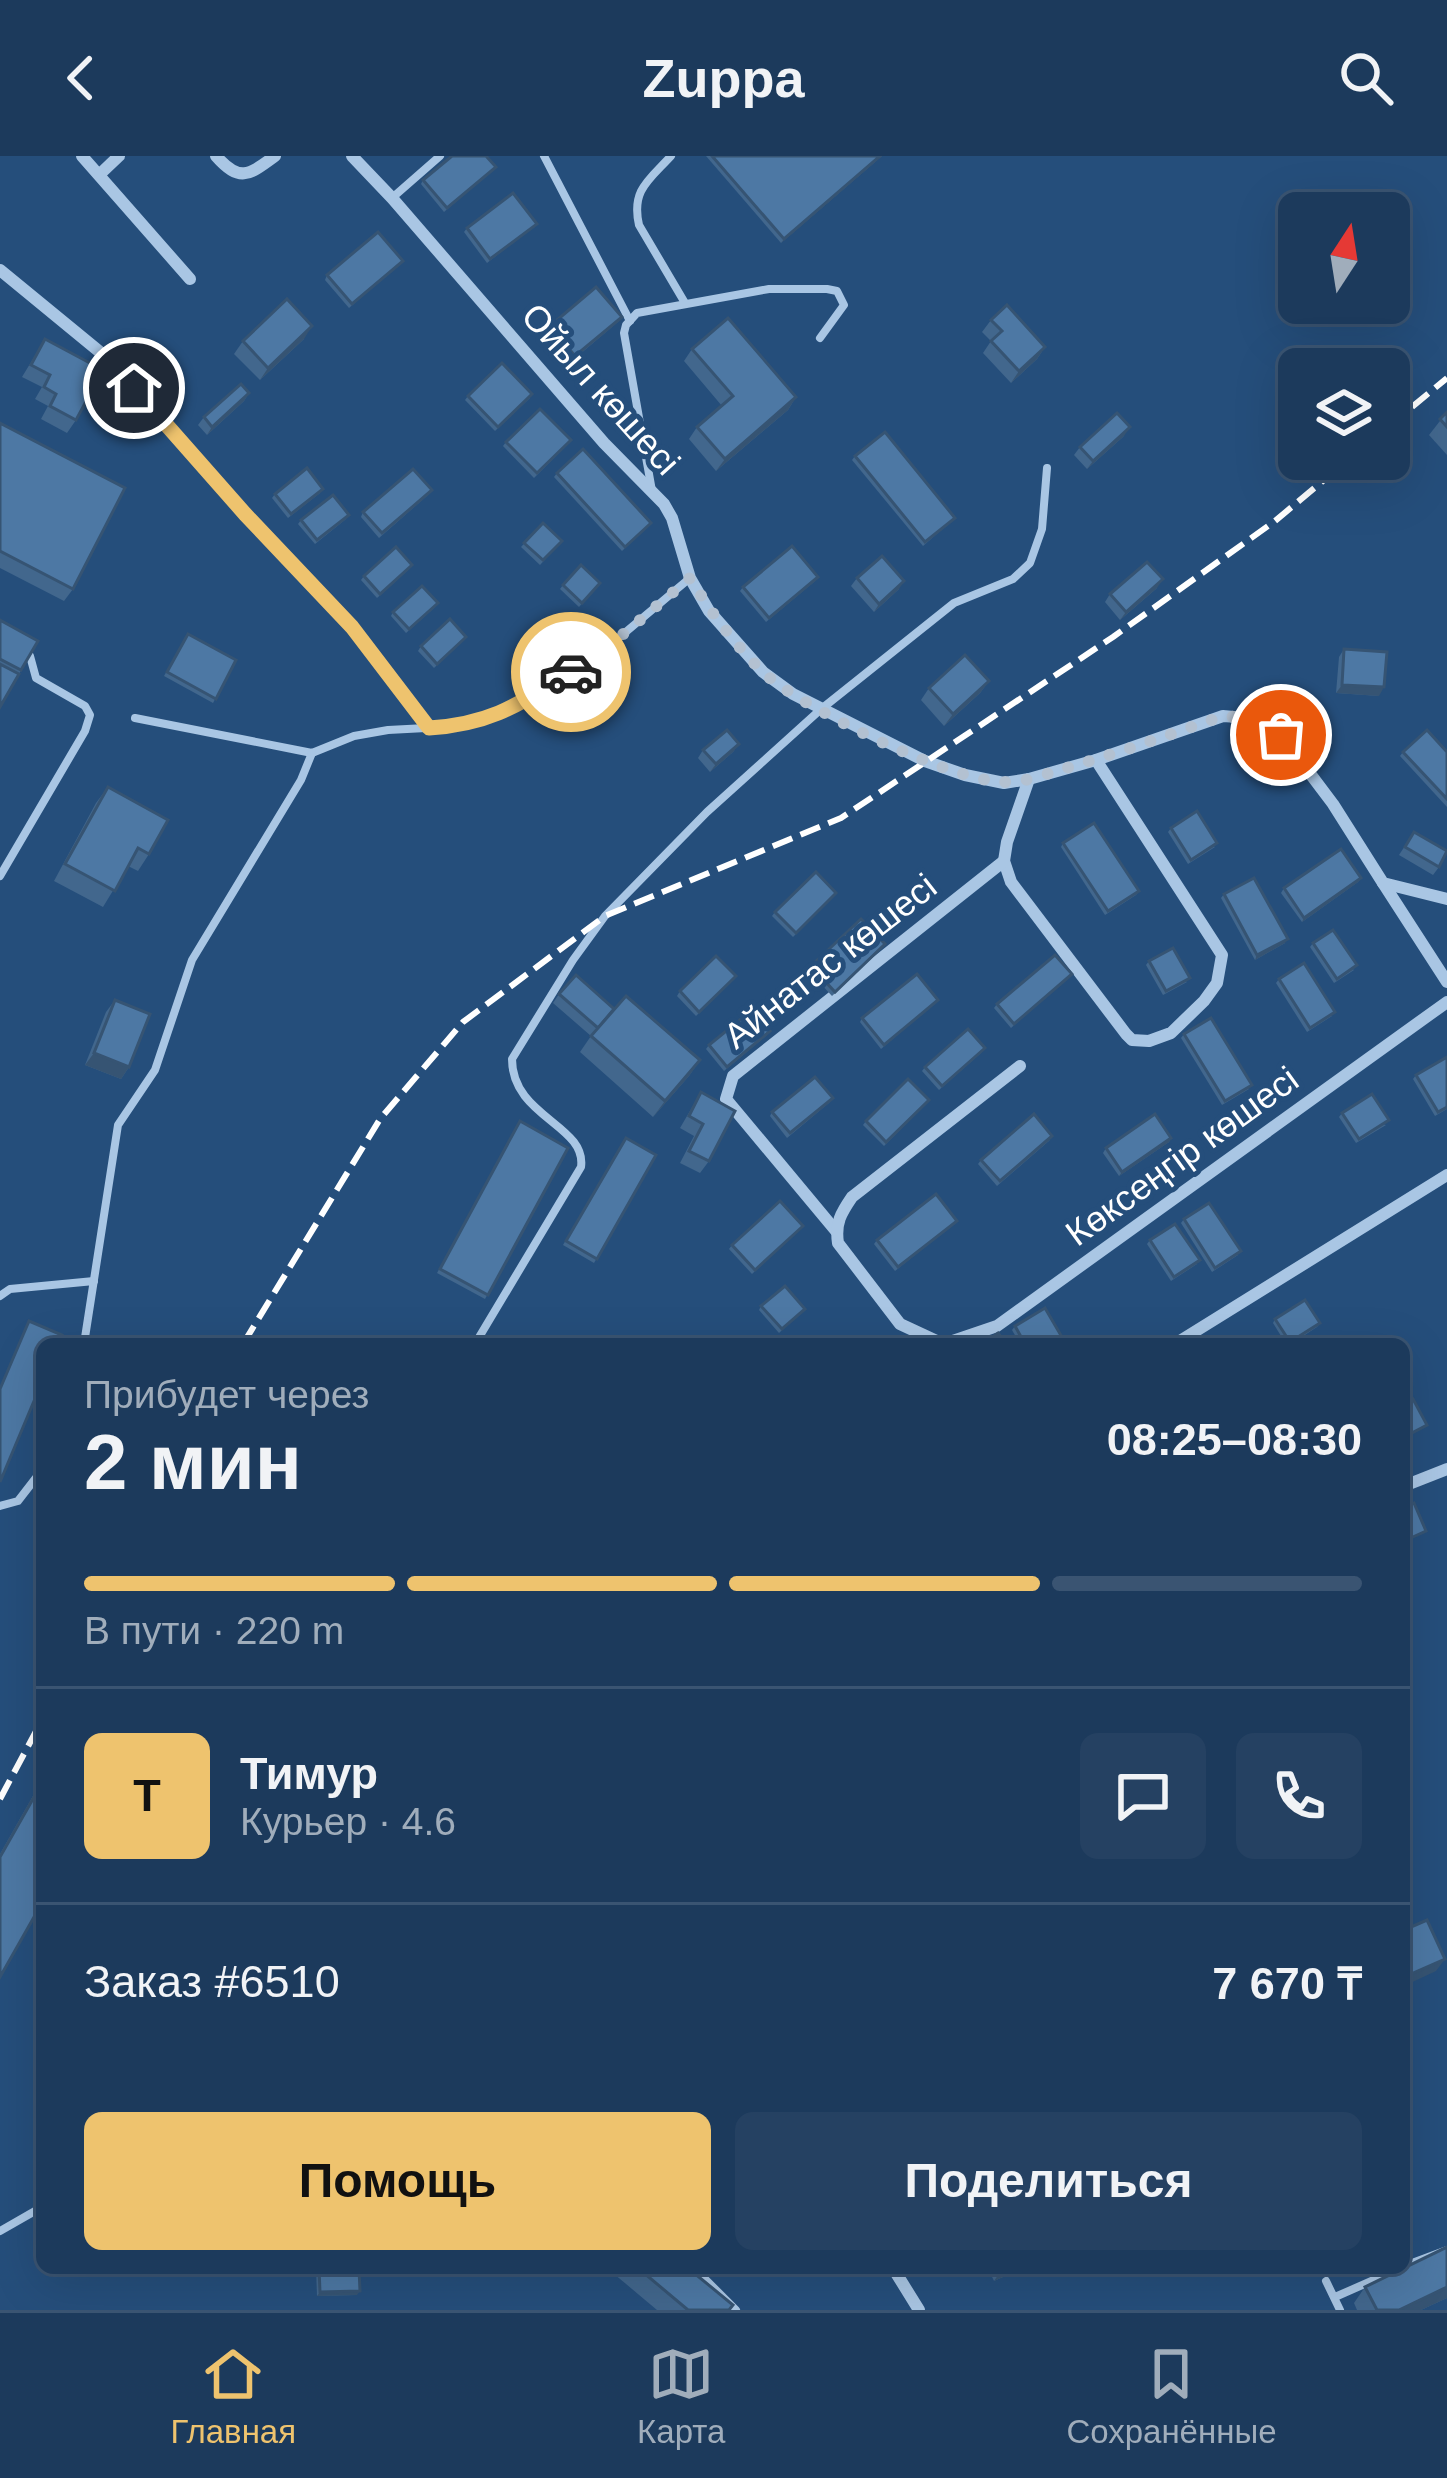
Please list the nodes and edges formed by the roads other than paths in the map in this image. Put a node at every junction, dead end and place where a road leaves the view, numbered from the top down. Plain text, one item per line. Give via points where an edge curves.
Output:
1 (82, 156) edge
2 (119, 156) edge
3 (216, 156) edge
4 (275, 156) edge
5 (352, 156) edge
6 (440, 156) edge
7 (544, 156) edge
8 (671, 156) edge
9 (100, 174) junction
10 (392, 198) junction
11 (0, 270) edge
12 (190, 279) dead end
13 (685, 303) junction
14 (630, 321) junction
15 (820, 338) dead end
16 (1047, 468) dead end
17 (652, 492) junction
18 (690, 578) junction
19 (30, 656) edge
20 (820, 710) junction
21 (135, 718) dead end
22 (429, 728) junction
23 (312, 753) junction
24 (1096, 760) junction
25 (1029, 779) junction
26 (1004, 861) junction
27 (0, 876) edge
28 (1383, 883) junction
29 (1447, 899) edge
30 (1447, 982) edge
31 (1447, 1002) edge
32 (1020, 1066) dead end
33 (1447, 1174) edge
34 (836, 1231) junction
35 (94, 1282) junction
36 (0, 1295) edge
37 (85, 1338) edge
38 (479, 1338) edge
39 (931, 1338) edge
40 (962, 1338) edge
41 (1185, 1338) edge
42 (1447, 1469) edge
43 (36, 1478) edge
44 (1410, 1484) edge
45 (0, 1506) edge
46 (36, 2210) edge
47 (0, 2231) edge
48 (1447, 2250) edge
49 (1410, 2264) edge
50 (700, 2274) edge
51 (897, 2274) edge
52 (1386, 2274) edge
53 (1326, 2281) dead end
54 (1335, 2297) junction
55 (736, 2310) edge
56 (919, 2310) edge
57 (1340, 2310) edge

1 - 9 street
2 - 9 street
3 - 4 street via 246,175
5 - 10 street, Ойыл көшесі
6 - 10 lane
7 - 14 lane
8 - 13 lane via 639,190 636,212
9 - 12 street
10 - 17 street, Ойыл көшесі
11 - 22 street via 106,357 352,627
13 - 14 lane via 644,310
13 - 15 lane via 769,289 837,291 842,311
14 - 17 lane via 624,334
16 - 20 lane via 1030,562 1012,579 954,603
17 - 18 street, Ойыл көшесі via 672,518
18 - 20 street, Ойыл көшесі via 764,672
18 - 22 lane via 596,657 512,709
19 - 27 lane via 36,678 89,716
20 - 25 street, Ойыл көшесі via 964,776
20 - 38 lane via 604,916 512,1059 516,1087 578,1146 581,1167
21 - 23 lane
22 - 23 lane via 354,736
23 - 35 lane via 192,960 154,1070 118,1125
24 - 25 street, Ойыл көшесі
24 - 26 street via 1222,955 1204,1001 1171,1033 1132,1040 1011,882
24 - 28 street, Ойыл көшесі via 1223,716 1271,727
25 - 26 street
26 - 34 street, Айнатас көшесі via 733,1076 726,1099
28 - 29 street
28 - 30 street, Ойыл көшесі
31 - 40 street, Көксеңгір көшесі via 997,1326
32 - 34 street via 852,1198
33 - 41 street
34 - 39 street, Көксеңгір көшесі via 845,1256 900,1324
35 - 36 lane
35 - 37 lane
42 - 44 street
43 - 45 lane via 18,1501
46 - 47 lane
48 - 49 lane
50 - 55 lane
51 - 56 street
52 - 54 lane
53 - 54 lane
54 - 57 lane

